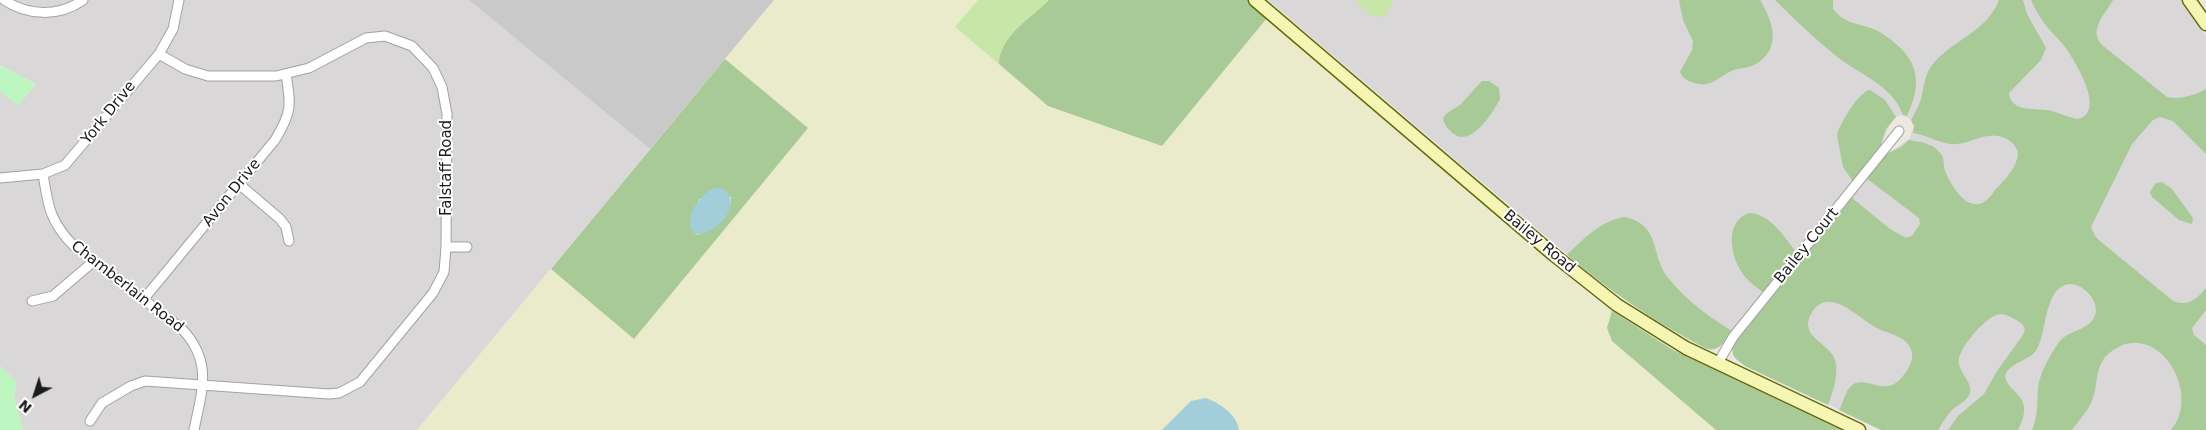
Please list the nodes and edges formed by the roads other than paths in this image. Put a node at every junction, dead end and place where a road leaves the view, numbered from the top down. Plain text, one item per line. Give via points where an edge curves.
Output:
1 (4, 0) edge
2 (83, 0) edge
3 (179, 0) edge
4 (1255, 0) edge
5 (2189, 0) edge
6 (2206, 24) edge
7 (159, 54) junction
8 (286, 74) junction
9 (1899, 131) dead end
10 (43, 174) junction
11 (0, 178) edge
12 (239, 184) junction
13 (289, 242) dead end
14 (446, 247) junction
15 (467, 247) dead end
16 (94, 261) junction
17 (143, 300) junction
18 (32, 301) dead end
19 (1718, 363) junction
20 (203, 384) junction
21 (90, 421) dead end
22 (194, 430) edge
23 (1859, 430) edge

1 - 2 street via 46,13 67,9
3 - 7 street, York Drive via 173,29
4 - 19 main road, Bailey Road via 1592,287 1652,328
5 - 6 main road
7 - 8 street, Falstaff Road via 185,70 208,76
7 - 10 street, York Drive via 73,158
8 - 12 street, Avon Drive via 291,104 288,117 275,140
8 - 14 street, Falstaff Road via 309,68 354,43 377,36 403,41 426,59 442,87 447,114
9 - 19 street, Bailey Court via 1733,337
10 - 11 street, York Drive
10 - 16 street, Chamberlain Road via 54,221 68,240
12 - 13 street via 280,219
12 - 17 street, Avon Drive
14 - 15 street
14 - 20 street, Falstaff Road via 444,272 433,294 360,382 351,388 329,394
16 - 17 street, Chamberlain Road
16 - 18 street via 53,296
17 - 20 street, Chamberlain Road via 191,339 200,356
19 - 23 main road, Bailey Road
20 - 21 street, Falstaff Road via 145,381 102,403
20 - 22 street, Chamberlain Road

